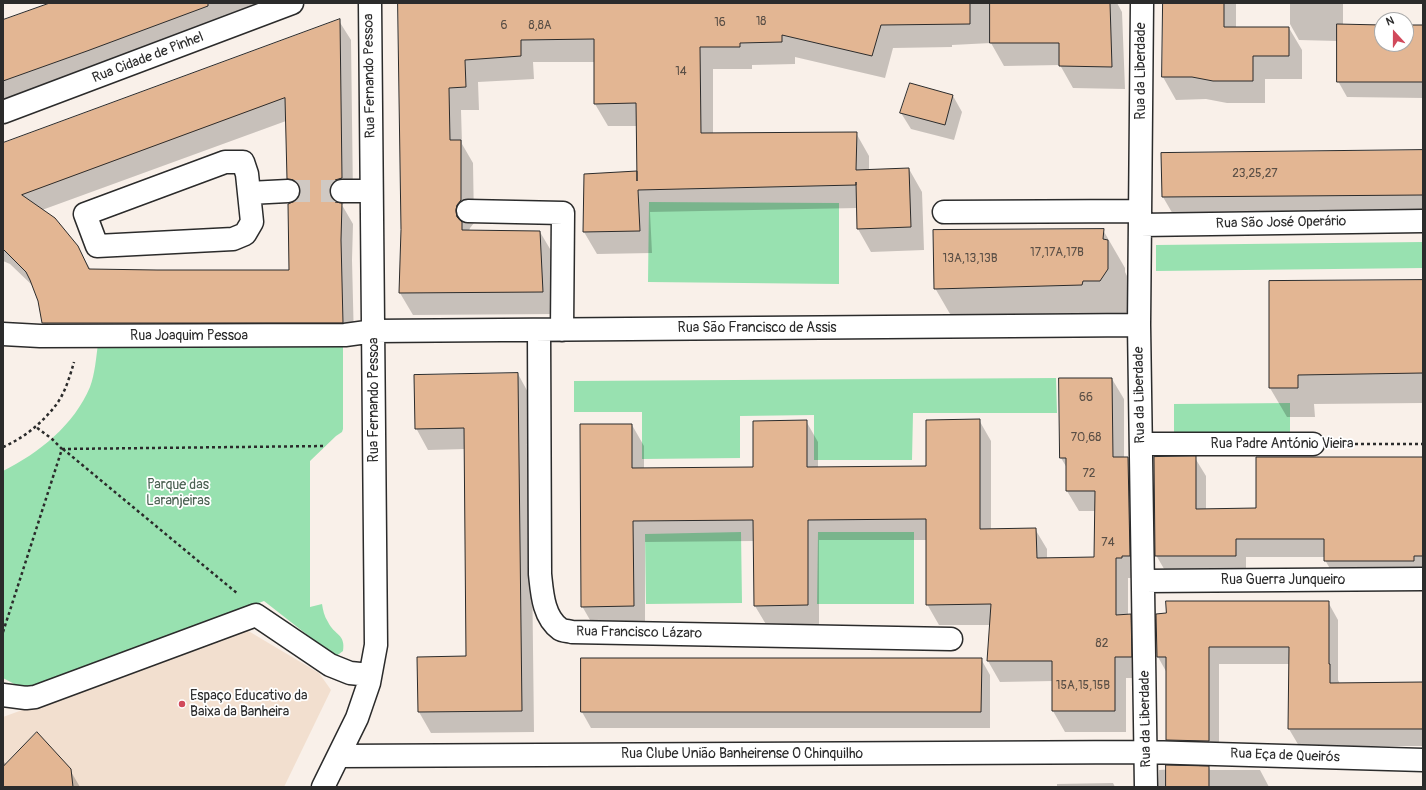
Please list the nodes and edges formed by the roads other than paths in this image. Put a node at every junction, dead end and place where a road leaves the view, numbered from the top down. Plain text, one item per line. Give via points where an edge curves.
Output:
1 (292, 3) edge
2 (370, 3) edge
3 (1142, 3) edge
4 (3, 112) edge
5 (342, 191) tunnel mouth
6 (371, 191) junction
7 (288, 192) tunnel mouth
8 (249, 193) junction
9 (468, 211) dead end
10 (944, 212) dead end
11 (1140, 218) junction
12 (1423, 221) edge
13 (1139, 326) junction
14 (539, 330) junction
15 (562, 330) junction
16 (374, 331) junction
17 (3, 334) edge
18 (1141, 444) junction
19 (1313, 444) road end
20 (1423, 579) edge
21 (1144, 581) junction
22 (952, 638) dead end
23 (370, 675) junction
24 (3, 695) edge
25 (1146, 752) junction
26 (338, 756) junction
27 (1423, 760) edge
28 (323, 787) edge
29 (1146, 787) edge

1 - 4 street, Rua Cidade de Pinhel
2 - 6 street, Rua Fernando Pessoa
3 - 11 street, Rua da Liberdade
5 - 6 street
6 - 16 street, Rua Fernando Pessoa
7 - 8 street
8 - 8 street via 252,222 245,234 233,239 97,246 85,214 225,162 243,162 248,174
9 - 15 street via 563,212
10 - 11 street, Rua São José Operário
11 - 12 street, Rua São José Operário
11 - 13 street, Rua da Liberdade
13 - 15 street, Rua São Francisco de Assis
13 - 18 street, Rua da Liberdade
14 - 15 street, Rua São Francisco de Assis
14 - 16 street, Rua São Francisco de Assis
14 - 22 street, Rua Francisco Lázaro via 540,574 546,609 560,629 572,632
16 - 17 street, Rua Joaquim Pessoa via 345,335
16 - 23 street, Rua Fernando Pessoa via 376,645
18 - 19 street, Rua Padre António Vieira
18 - 21 street, Rua da Liberdade
20 - 21 street, Rua Guerra Junqueiro
21 - 25 street, Rua da Liberdade
23 - 24 street via 350,673 330,664 256,616 35,697
23 - 26 street, Rua Fernando Pessoa via 357,718
25 - 26 street, Rua Clube União Banheirense O Chinquilho
25 - 27 street, Rua Eça de Queirós
25 - 29 street, Rua da Liberdade
26 - 28 street, Rua Fernando Pessoa

